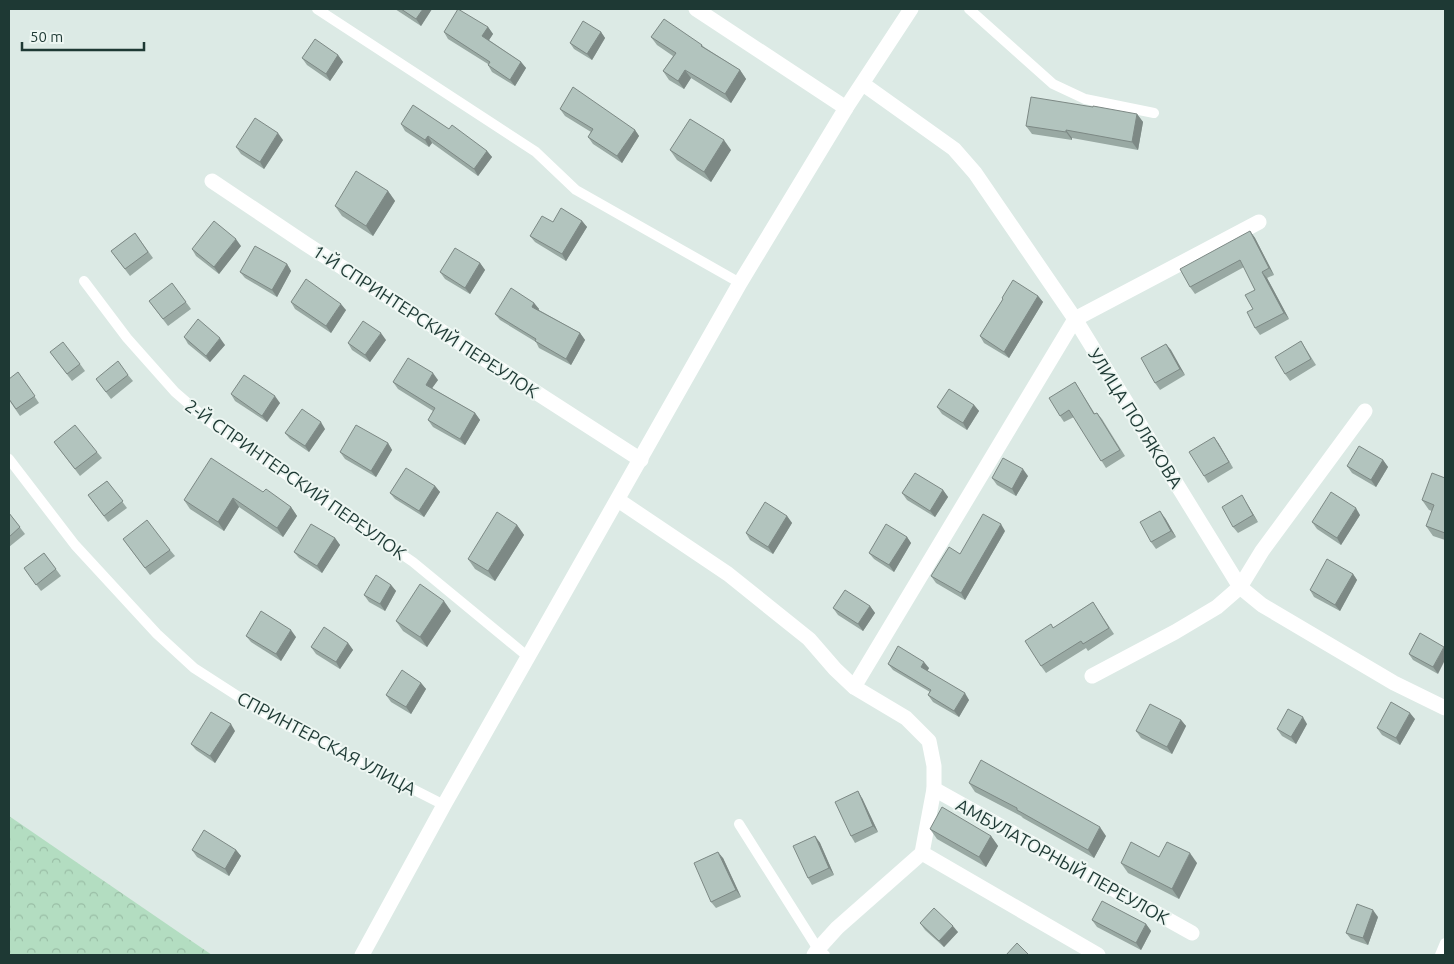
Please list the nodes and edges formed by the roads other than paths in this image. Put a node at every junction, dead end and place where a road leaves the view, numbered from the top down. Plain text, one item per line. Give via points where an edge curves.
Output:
1 (317, 9) edge
2 (696, 9) edge
3 (912, 9) edge
4 (969, 9) edge
5 (863, 84) junction
6 (846, 108) junction
7 (1154, 114) dead end
8 (212, 181) dead end
9 (1259, 222) dead end
10 (84, 281) dead end
11 (740, 283) junction
12 (1075, 319) junction
13 (1365, 411) dead end
14 (9, 459) edge
15 (641, 460) junction
16 (618, 500) junction
17 (1240, 587) junction
18 (528, 656) junction
19 (1092, 676) dead end
20 (854, 687) junction
21 (1445, 708) edge
22 (934, 789) junction
23 (444, 805) junction
24 (739, 824) dead end
25 (922, 853) junction
26 (1192, 933) dead end
27 (1445, 943) edge
28 (819, 953) edge
29 (362, 955) edge
30 (1098, 955) edge
31 (1440, 955) edge

1 - 11 lane via 536,152 576,190
2 - 6 street
3 - 5 street
4 - 7 lane via 1053,84 1085,99
5 - 6 street
5 - 12 street, УЛИЦА ПОЛЯКОВА via 954,149 975,173
6 - 11 street
8 - 15 street, 1-Й СПРИНТЕРСКИЙ ПЕРЕУЛОК
9 - 12 street
10 - 18 lane, 2-Й СПРИНТЕРСКИЙ ПЕРЕУЛОК via 127,338 175,392 212,424 413,562
11 - 15 street
12 - 17 street, УЛИЦА ПОЛЯКОВА
12 - 20 street
13 - 17 street via 1262,551
14 - 23 lane, СПРИНТЕРСКАЯ УЛИЦА via 75,545 157,634 194,668 267,715
15 - 16 street
16 - 18 street
16 - 20 street via 735,580 809,639
17 - 19 street via 1217,607
17 - 21 street, УЛИЦА ПОЛЯКОВА via 1262,605 1377,674
18 - 23 street
20 - 22 street via 906,718 929,741
22 - 25 street
22 - 26 street, АМБУЛАТОРНЫЙ ПЕРЕУЛОК
23 - 29 street
24 - 28 lane
25 - 28 street via 837,928
25 - 30 street
27 - 31 lane

